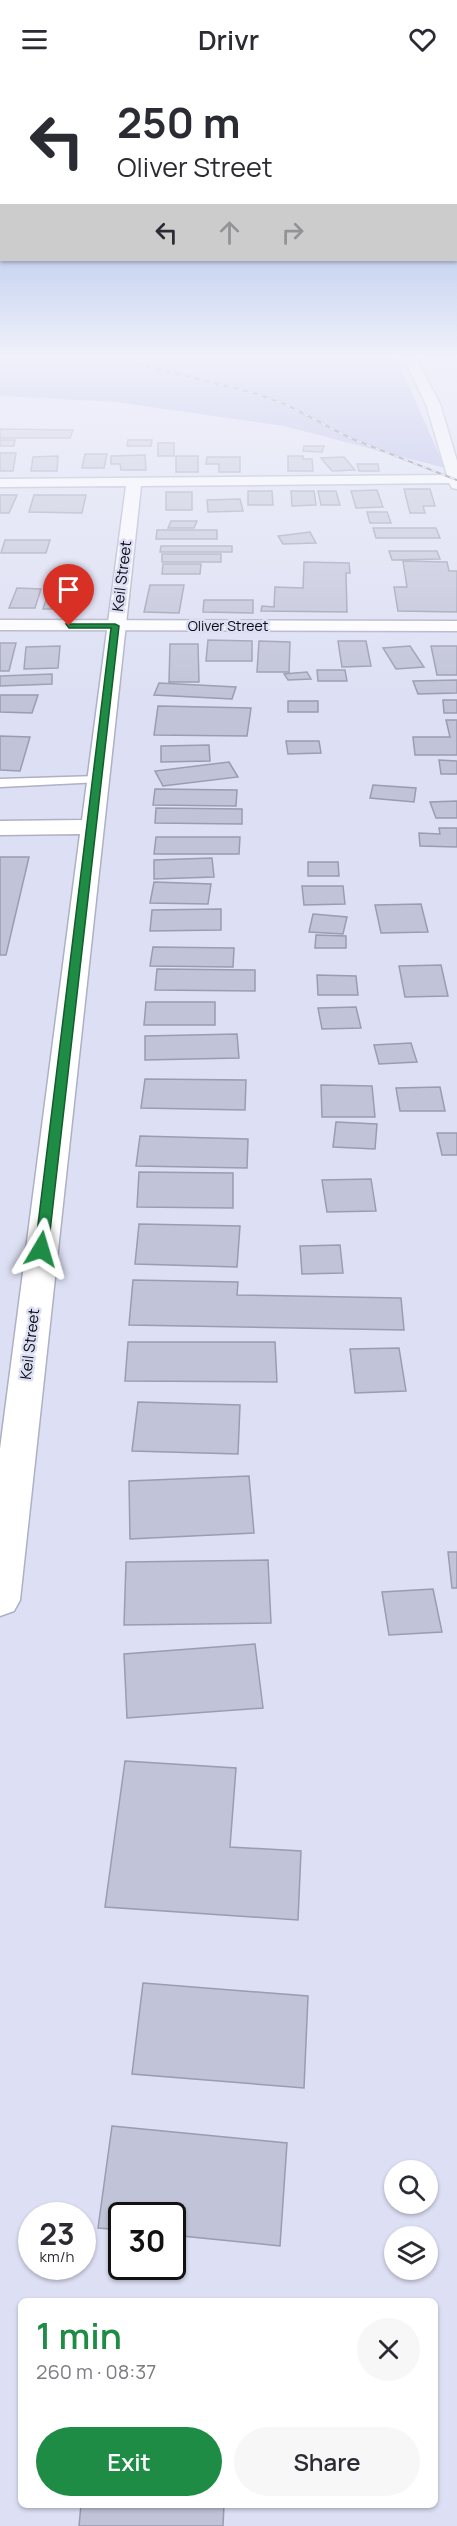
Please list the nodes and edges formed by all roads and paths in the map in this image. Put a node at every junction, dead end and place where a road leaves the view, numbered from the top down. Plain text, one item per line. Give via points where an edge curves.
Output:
1 (134, 481) junction
2 (456, 482) edge
3 (0, 483) edge
4 (0, 625) edge
5 (115, 626) junction
6 (457, 626) edge
7 (97, 780) junction
8 (0, 783) edge
9 (91, 827) junction
10 (0, 828) edge
11 (0, 1600) edge

1 - 2 street
1 - 3 street
1 - 5 street, Keil Street
4 - 5 street, Oliver Street
5 - 6 street, Oliver Street
5 - 7 street, Keil Street
7 - 8 lane
7 - 9 street, Keil Street
9 - 10 street
9 - 11 street, Keil Street

